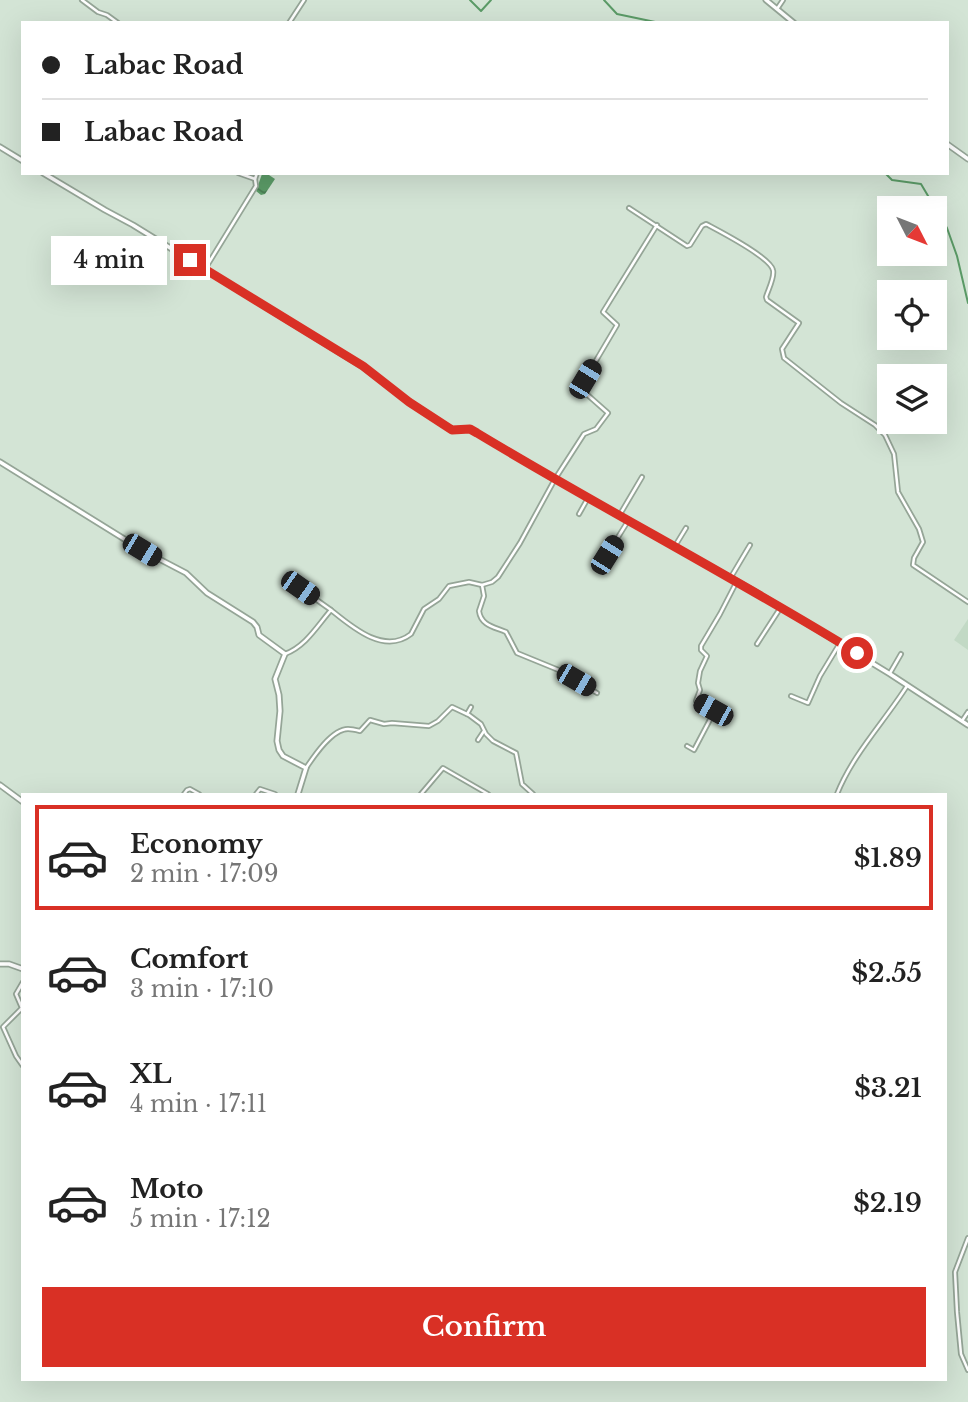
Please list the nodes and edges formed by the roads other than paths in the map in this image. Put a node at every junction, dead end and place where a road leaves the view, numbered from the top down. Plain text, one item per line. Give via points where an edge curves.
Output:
1 (82, 0) edge
2 (304, 0) edge
3 (766, 0) edge
4 (783, 0) edge
5 (777, 9) junction
6 (115, 21) edge
7 (290, 21) edge
8 (792, 21) edge
9 (949, 145) edge
10 (0, 147) edge
11 (968, 159) edge
12 (21, 160) edge
13 (46, 175) edge
14 (244, 175) edge
15 (256, 175) edge
16 (255, 179) junction
17 (629, 208) dead end
18 (657, 225) junction
19 (205, 269) junction
20 (0, 462) edge
21 (642, 477) dead end
22 (555, 479) junction
23 (588, 498) junction
24 (579, 514) dead end
25 (619, 516) junction
26 (628, 521) junction
27 (685, 528) dead end
28 (750, 545) dead end
29 (675, 547) junction
30 (607, 555) dead end
31 (731, 578) junction
32 (737, 581) junction
33 (482, 585) junction
34 (300, 588) dead end
35 (968, 602) edge
36 (781, 607) junction
37 (331, 610) junction
38 (840, 643) junction
39 (758, 644) dead end
40 (285, 654) junction
41 (901, 654) dead end
42 (890, 674) junction
43 (908, 685) junction
44 (597, 693) dead end
45 (791, 696) dead end
46 (471, 707) dead end
47 (968, 712) edge
48 (467, 714) junction
49 (962, 721) junction
50 (968, 725) edge
51 (484, 731) junction
52 (478, 740) dead end
53 (687, 746) dead end
54 (306, 768) junction
55 (0, 785) edge
56 (257, 793) edge
57 (272, 793) edge
58 (298, 793) edge
59 (422, 793) edge
60 (486, 793) edge
61 (532, 793) edge
62 (837, 793) edge
63 (21, 801) edge
64 (0, 964) edge
65 (21, 968) edge
66 (21, 985) edge
67 (21, 1006) edge
68 (21, 1009) edge
69 (21, 1063) edge
70 (968, 1238) edge
71 (968, 1370) edge

1 - 6 street
2 - 7 street
3 - 5 street
4 - 5 street
5 - 8 street
9 - 11 street
10 - 12 street
13 - 19 street
14 - 16 street
15 - 16 street
16 - 19 street via 256,186
17 - 18 street
18 - 22 street via 603,312 617,325 580,386 608,412 596,429 584,434
18 - 35 street via 687,246 706,224 756,253 772,268 767,300 799,323 782,349 783,358 885,435 894,454 898,492 923,542 913,565
19 - 22 street via 363,366 452,430 470,429
20 - 40 street via 186,573 207,593 255,623 259,635
21 - 25 street
22 - 23 street
22 - 33 street via 502,571
23 - 24 street
23 - 25 street
25 - 26 street
26 - 29 street
26 - 30 street
27 - 29 street
28 - 31 street
29 - 31 street
31 - 32 street
32 - 36 street
32 - 53 street via 701,646 707,656 696,701 714,712 694,750
33 - 37 street via 449,586 424,609 410,635 397,639 368,637
33 - 44 street via 479,611 483,621 506,632 517,653 561,671
34 - 37 street
36 - 38 street
36 - 39 street
37 - 40 street via 302,645
38 - 42 street
38 - 45 street via 808,703
40 - 54 street via 275,678 280,711 277,741 283,755
41 - 42 street
42 - 43 street
43 - 49 street
43 - 62 street
46 - 48 street
47 - 49 street
48 - 51 street
48 - 54 street via 452,707 429,726 370,720 360,731 345,729 334,736
49 - 50 street
51 - 52 street
51 - 61 street via 516,753 521,780
54 - 58 street
55 - 63 street
56 - 57 street via 260,789
59 - 60 street via 443,768
64 - 65 street
66 - 67 street via 16,994
68 - 69 street via 3,1029
70 - 71 street via 955,1272 961,1354

